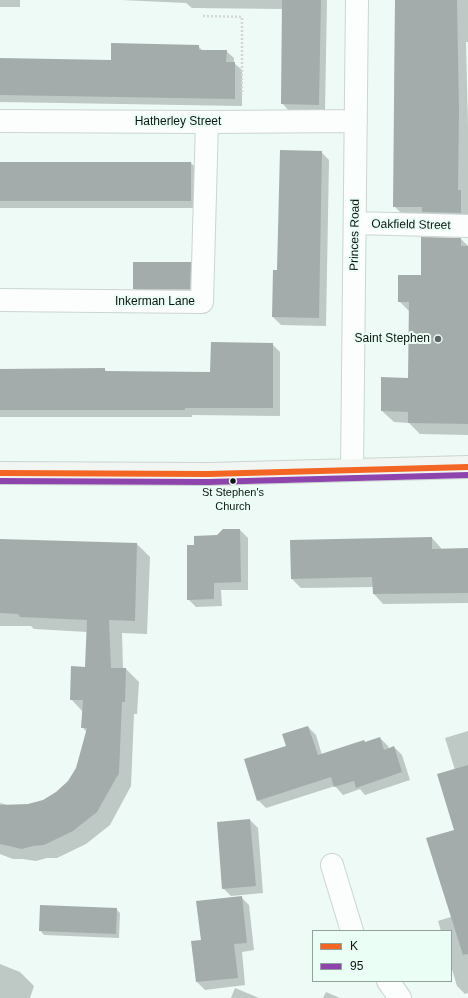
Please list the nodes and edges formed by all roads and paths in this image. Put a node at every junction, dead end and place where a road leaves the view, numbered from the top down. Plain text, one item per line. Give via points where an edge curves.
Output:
1 (357, 0) edge
2 (203, 16) dead end
3 (0, 121) edge
4 (356, 121) junction
5 (207, 122) junction
6 (241, 122) junction
7 (355, 223) junction
8 (468, 226) edge
9 (0, 300) edge
10 (468, 467) edge
11 (352, 470) junction
12 (0, 473) edge
13 (332, 865) dead end
14 (352, 930) edge
15 (389, 982) edge
16 (400, 998) edge

1 - 4 street, Princes Road
2 - 6 path via 242,17
3 - 5 street, Hatherley Street
4 - 6 street, Hatherley Street
4 - 7 street, Princes Road
5 - 6 street, Hatherley Street
5 - 9 street, Inkerman Lane via 202,302
7 - 8 street, Oakfield Street
7 - 11 street, Princes Road
10 - 11 street
11 - 12 street via 208,474
13 - 14 street
15 - 16 street

